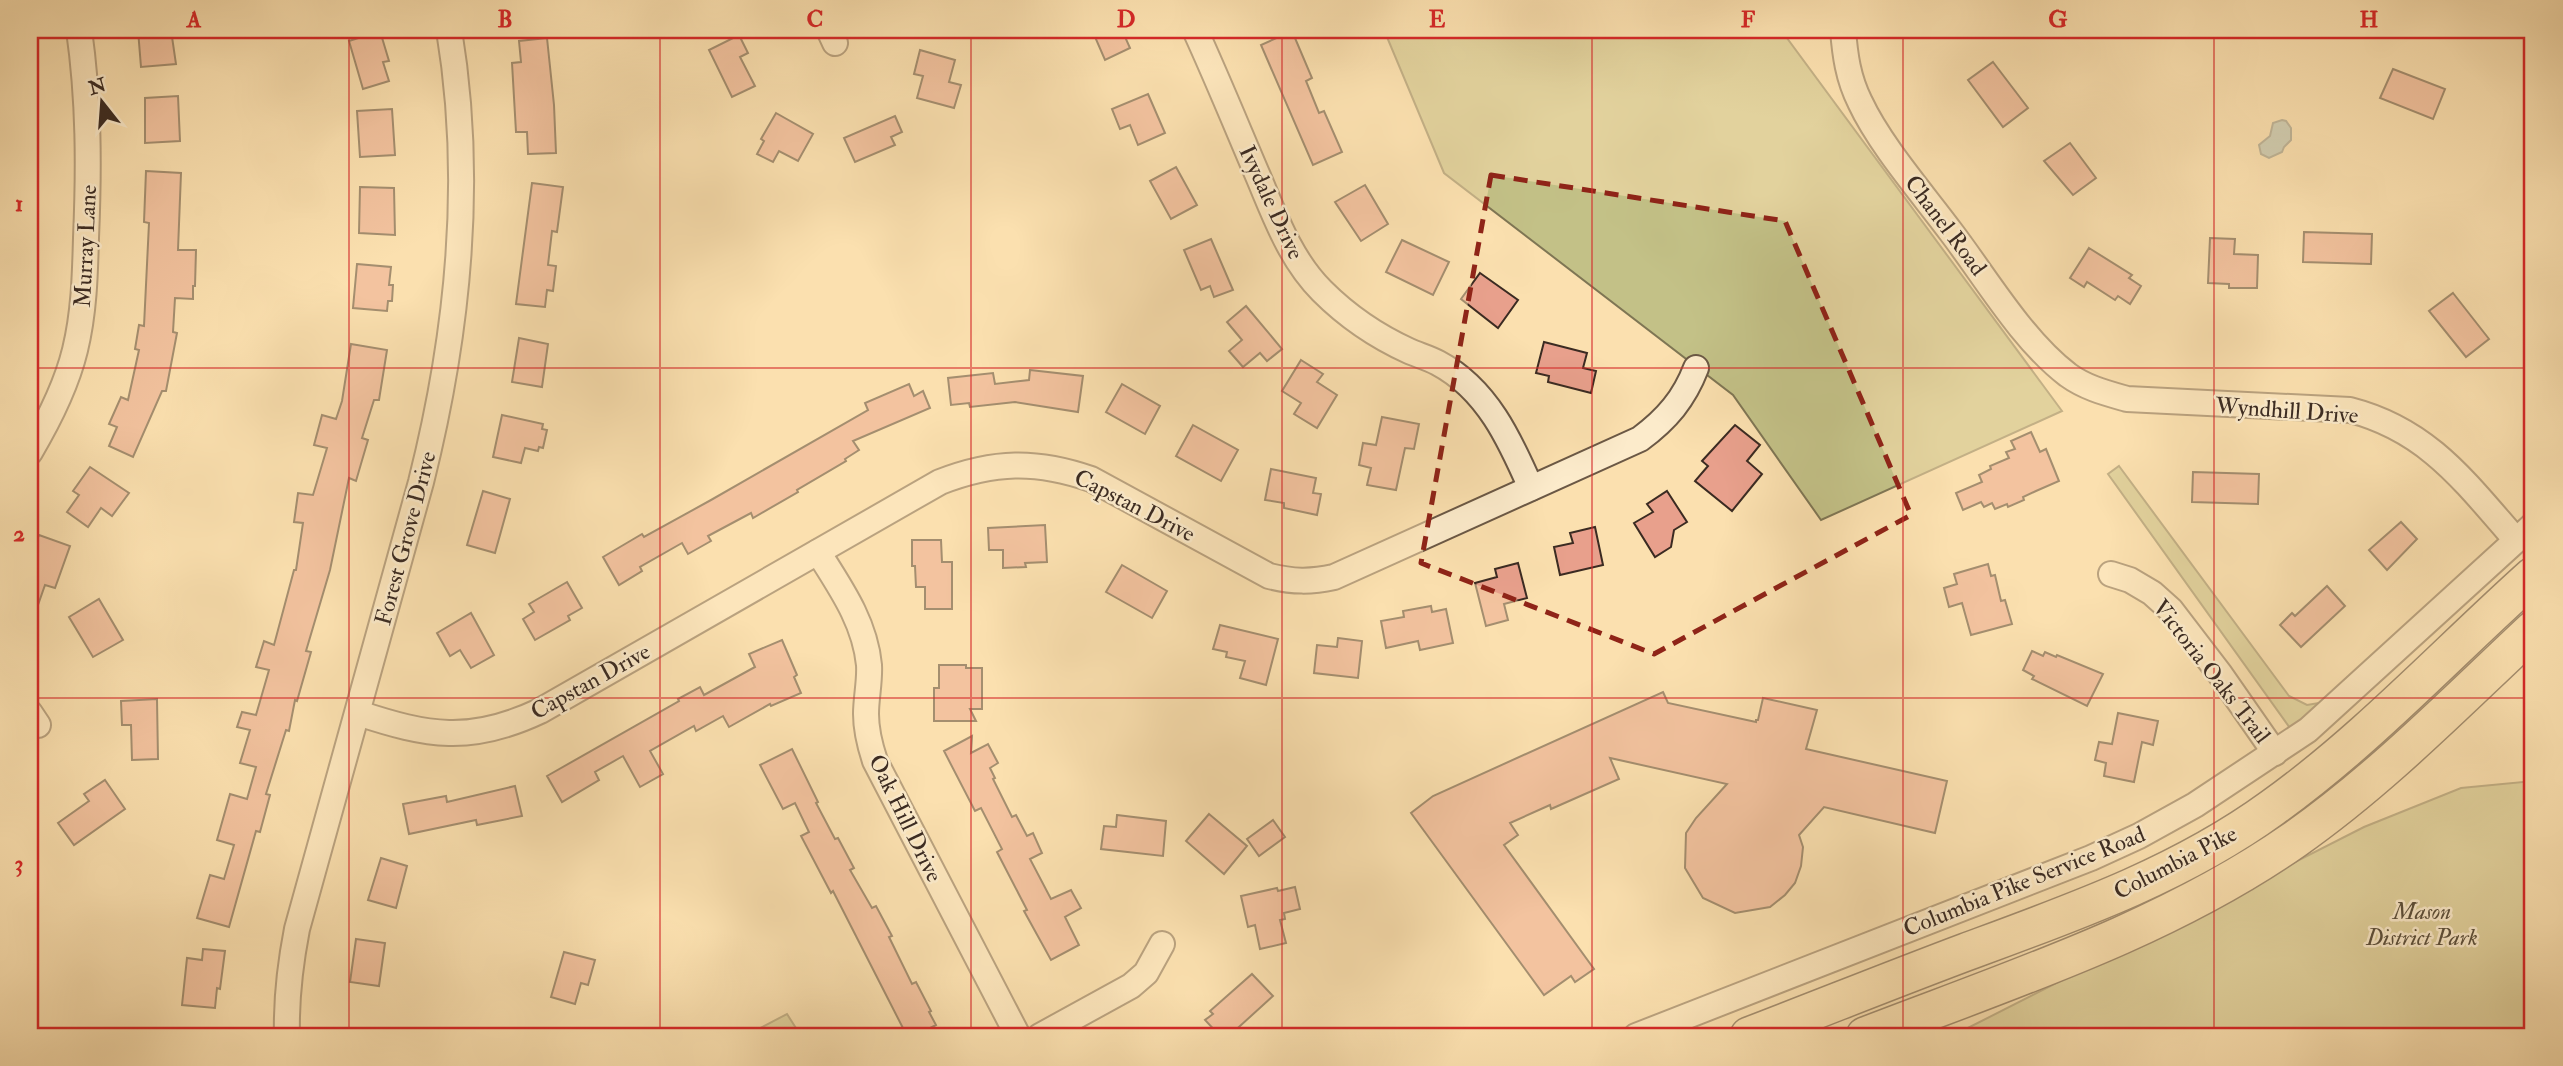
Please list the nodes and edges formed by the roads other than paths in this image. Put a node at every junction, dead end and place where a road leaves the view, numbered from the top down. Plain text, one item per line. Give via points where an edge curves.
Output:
1 (79, 30) edge
2 (449, 30) edge
3 (1195, 30) edge
4 (1843, 30) edge
5 (1696, 368) dead end
6 (2095, 390) joint
7 (30, 452) edge
8 (1531, 488) junction
9 (2524, 533) edge
10 (818, 552) junction
11 (2111, 574) dead end
12 (2533, 576) edge
13 (2533, 630) edge
14 (358, 713) junction
15 (2275, 753) junction
16 (1162, 944) dead end
17 (287, 1036) edge
18 (1018, 1036) edge
19 (1040, 1036) edge
20 (1636, 1036) edge
21 (1749, 1036) edge
22 (1865, 1036) edge

1 - 7 street, Murray Lane via 90,164 83,310 64,386
2 - 14 street, Forest Grove Drive via 459,132 460,215 450,341 421,482
3 - 8 street, Ivydale Drive via 1278,226 1298,261 1348,314 1376,334 1437,362 1475,391 1496,417
4 - 6 street, Chanel Road via 1852,84 1896,158 2019,323 2070,377
5 - 8 street, Capstan Drive via 1678,404 1640,439
6 - 9 street, Wyndhill Drive via 2127,399 2350,410 2377,417 2431,449
8 - 10 street, Capstan Drive via 1334,578 1313,582 1269,576 1091,479 1035,465 1003,465 940,482
9 - 15 street, Columbia Pike Service Road via 2308,730
10 - 14 street, Capstan Drive via 515,723 489,731 430,733
10 - 18 street, Oak Hill Drive via 865,642 869,667 866,715 874,761
11 - 15 street, Victoria Oaks Trail via 2152,593 2171,610
12 - 21 main road, Columbia Pike via 2340,756 2212,847 2071,914
13 - 22 main road, Columbia Pike via 2366,786 2293,841 2234,877 2089,949
14 - 17 street, Forest Grove Drive via 297,929 287,992
15 - 20 street, Columbia Pike Service Road via 2195,806 2091,858
16 - 19 street via 1146,973 1132,986

